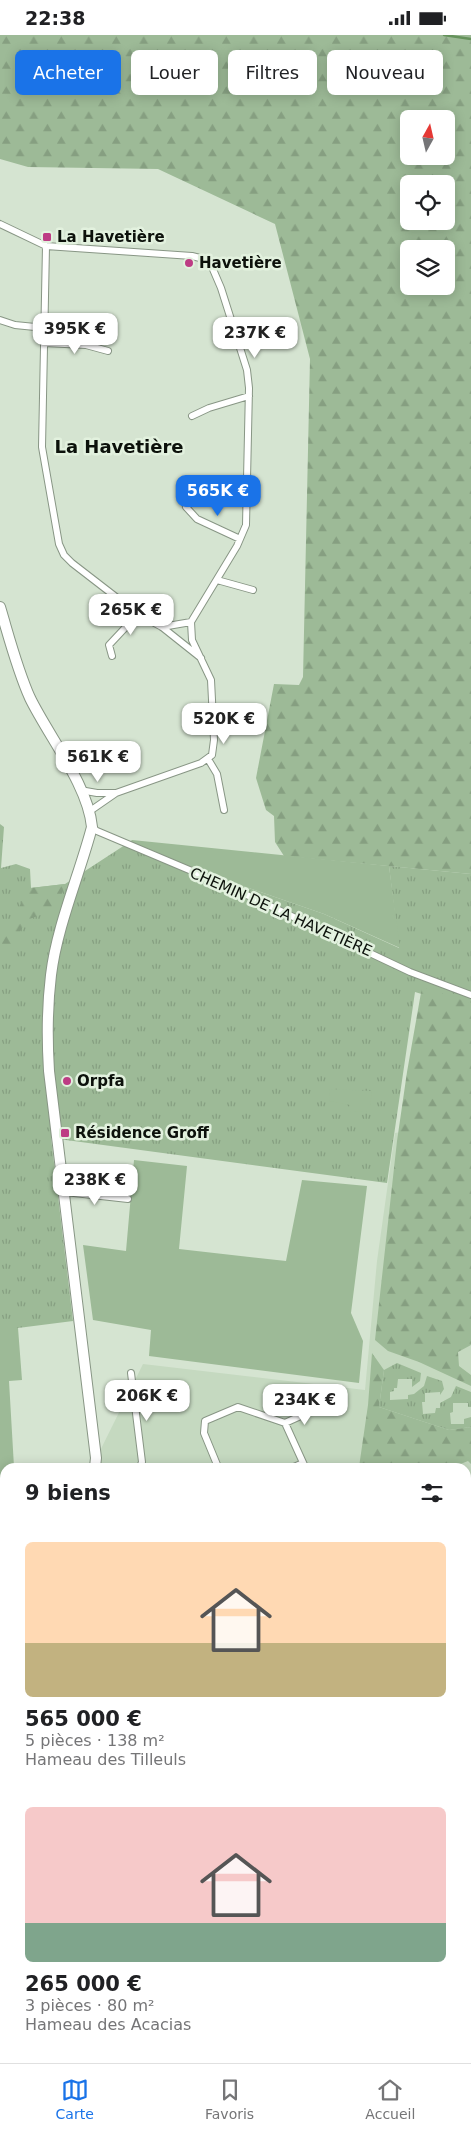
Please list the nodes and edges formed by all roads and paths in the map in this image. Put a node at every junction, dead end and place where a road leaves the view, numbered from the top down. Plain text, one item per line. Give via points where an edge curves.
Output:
1 (0, 224) edge
2 (46, 246) junction
3 (0, 320) edge
4 (45, 328) junction
5 (44, 343) junction
6 (108, 351) dead end
7 (249, 396) junction
8 (192, 416) dead end
9 (186, 507) dead end
10 (240, 539) junction
11 (217, 580) junction
12 (253, 590) dead end
13 (0, 607) edge
14 (138, 614) junction
15 (191, 623) junction
16 (162, 627) junction
17 (112, 656) dead end
18 (201, 657) junction
19 (208, 759) junction
20 (79, 789) junction
21 (116, 793) junction
22 (224, 810) dead end
23 (90, 811) junction
24 (92, 827) junction
25 (471, 995) edge
26 (65, 1193) junction
27 (128, 1199) dead end
28 (131, 1373) dead end
29 (316, 1409) dead end
30 (285, 1423) junction
31 (96, 1463) edge
32 (142, 1463) edge
33 (216, 1463) edge
34 (303, 1463) edge

1 - 2 street
2 - 4 street
2 - 7 street via 192,255 204,259 212,267 221,288 247,369
3 - 4 street
4 - 5 street
5 - 6 street via 86,345
5 - 14 street via 42,447 59,544 72,563
7 - 8 street via 209,407
7 - 10 street via 246,525
9 - 10 street via 197,519
10 - 11 street
11 - 12 street
11 - 15 street
13 - 20 main road via 21,675
14 - 16 street
14 - 17 street via 109,645
15 - 16 street
15 - 18 street via 192,640
16 - 18 street
18 - 19 street via 211,680 214,740 212,755
19 - 21 street
19 - 22 street via 217,775
20 - 21 street
20 - 23 main road
21 - 23 street
23 - 24 main road
24 - 25 street, CHEMIN DE LA HAVETIÈRE via 232,888 410,972
24 - 26 main road via 57,944 46,1033
26 - 27 street
26 - 31 main road
28 - 32 street
29 - 30 street
30 - 33 street via 238,1407 205,1421 204,1433
30 - 34 street

